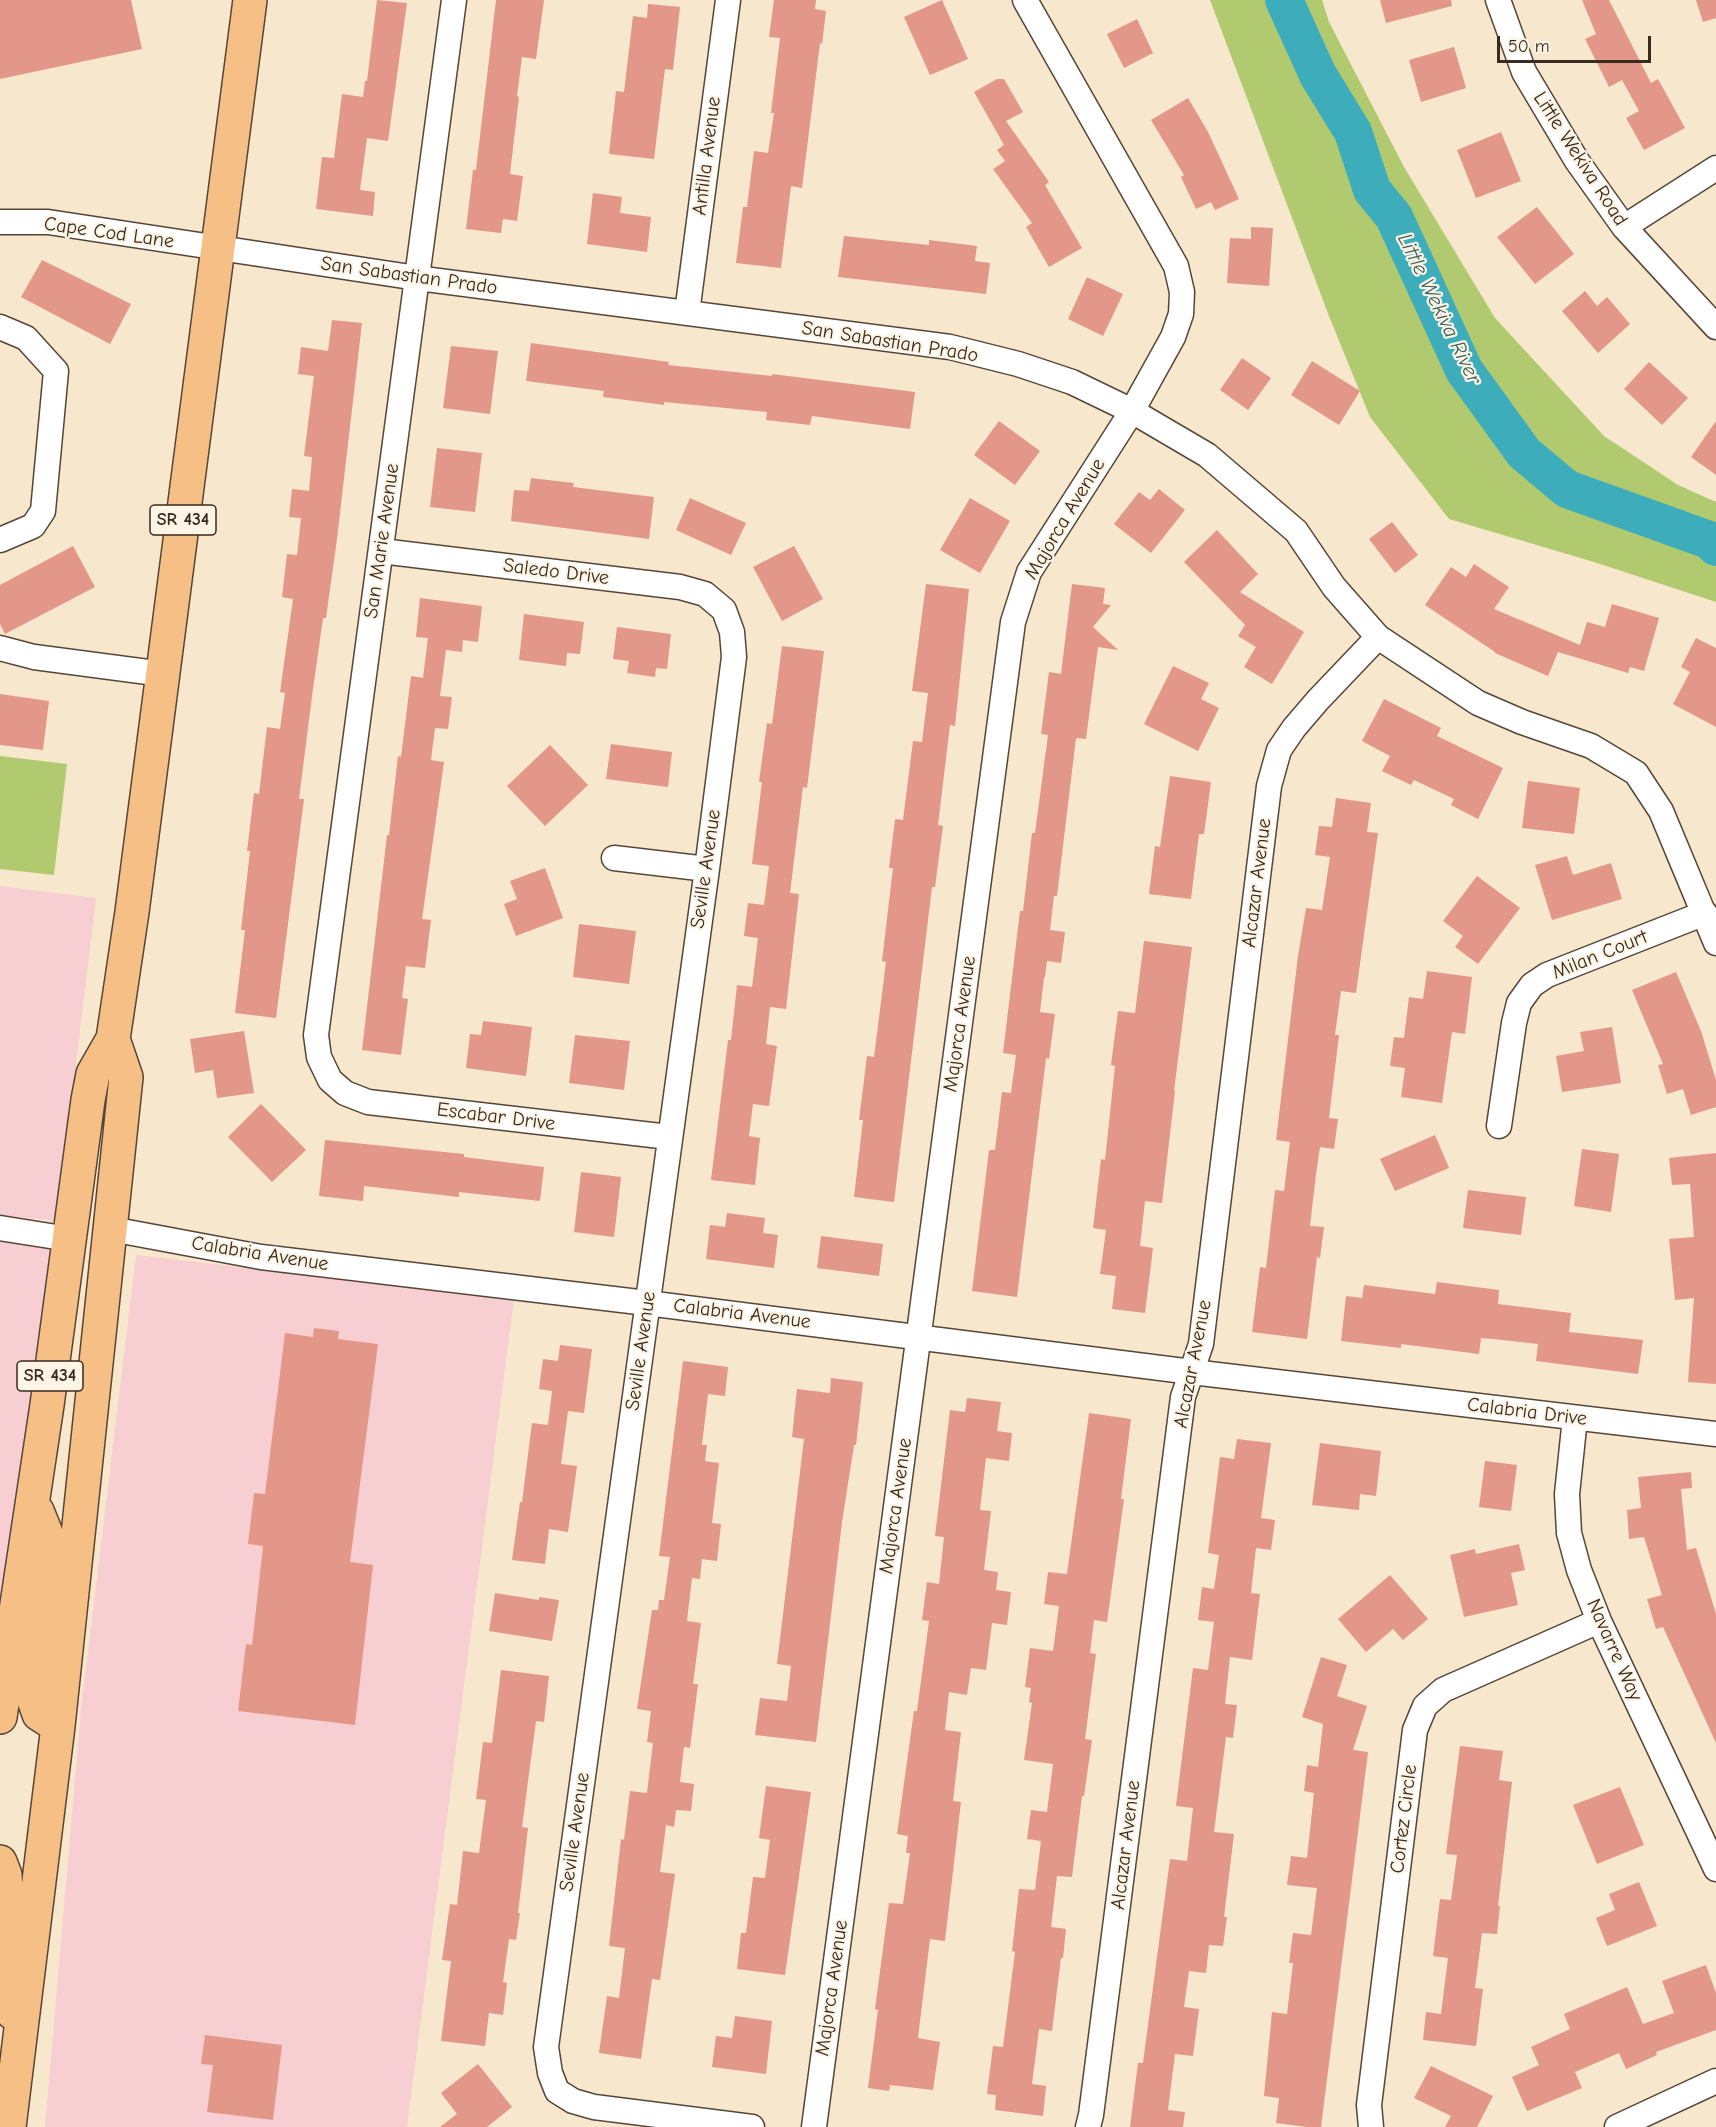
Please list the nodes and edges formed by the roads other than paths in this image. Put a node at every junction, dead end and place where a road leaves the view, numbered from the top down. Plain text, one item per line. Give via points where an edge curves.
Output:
1 (250, 0) edge
2 (454, 0) edge
3 (728, 0) edge
4 (1025, 0) edge
5 (1498, 0) edge
6 (1716, 168) edge
7 (0, 222) edge
8 (1623, 227) junction
9 (218, 249) junction
10 (417, 278) junction
11 (687, 313) junction
12 (0, 327) edge
13 (1716, 327) edge
14 (1132, 411) junction
15 (0, 540) edge
16 (381, 551) junction
17 (724, 610) joint
18 (1378, 638) junction
19 (0, 648) edge
20 (163, 674) junction
21 (614, 858) dead end
22 (707, 869) junction
23 (1705, 913) junction
24 (1716, 944) edge
25 (113, 1039) junction
26 (330, 1080) joint
27 (88, 1100) junction
28 (1499, 1126) dead end
29 (669, 1137) junction
30 (0, 1228) edge
31 (111, 1229) junction
32 (69, 1239) junction
33 (647, 1303) junction
34 (918, 1336) junction
35 (1192, 1372) junction
36 (1337, 1389) joint
37 (1575, 1418) junction
38 (1716, 1434) edge
39 (87, 1456) junction
40 (32, 1501) junction
41 (1599, 1621) junction
42 (0, 1717) edge
43 (58, 1726) junction
44 (0, 1862) edge
45 (1716, 1869) edge
46 (19, 2047) junction
47 (1716, 2080) edge
48 (9, 2127) edge
49 (752, 2127) edge
50 (814, 2127) edge
51 (1088, 2127) edge
52 (1371, 2127) edge
53 (1617, 2127) edge

1 - 9 main road, SR 434
2 - 10 street, San Marie Avenue
3 - 11 street, Antilla Avenue
4 - 14 street, Majorca Avenue via 1176,266 1182,292 1181,314 1173,337
5 - 8 street, Little Wekiva Road via 1524,72 1576,161
6 - 8 street
7 - 9 street, Cape Cod Lane via 48,222
8 - 13 street, Little Wekiva Road
9 - 10 street, San Sabastian Prado
9 - 20 main road, SR 434
10 - 11 street, San Sabastian Prado
10 - 16 street, San Marie Avenue
11 - 14 street, San Sabastian Prado via 950,347 1072,382
12 - 15 street via 27,338 56,371 43,511 33,526
14 - 18 street, San Sabastian Prado via 1207,455 1296,531 1334,587
14 - 34 street, Majorca Avenue via 1029,572 1013,622
16 - 17 street, Saledo Drive via 680,587 705,594
16 - 26 street, San Marie Avenue via 316,1035 319,1057
17 - 22 street, Seville Avenue via 732,632 734,657
18 - 23 street, San Sabastian Prado via 1478,703 1591,746 1636,773 1661,811
18 - 35 street, Alcazar Avenue via 1294,728 1279,750 1269,786 1201,1344
19 - 20 street via 34,657
20 - 25 main road, SR 434
21 - 22 street
22 - 29 street, Seville Avenue
23 - 24 street, San Sabastian Prado
23 - 28 street, Milan Court via 1547,975 1532,986 1519,1003 1514,1023
25 - 27 main road, SR 434 via 93,1074
25 - 31 main road, SR 434 via 126,1077
26 - 29 street, Escabar Drive via 345,1093 368,1102
27 - 31 main road via 96,1132 90,1182
27 - 32 main road, SR 434
29 - 33 street, Seville Avenue
30 - 32 street
31 - 33 street, Calabria Avenue via 261,1257
31 - 39 main road, SR 434
32 - 39 main road via 86,1284 70,1432
32 - 40 main road, SR 434
33 - 34 street, Calabria Avenue
33 - 49 street, Seville Avenue via 546,2048 557,2091 573,2101
34 - 35 street, Calabria Avenue
34 - 50 street, Majorca Avenue
35 - 36 street, Calabria Avenue
35 - 51 street, Alcazar Avenue via 1183,1397
36 - 37 street, Calabria Drive
37 - 38 street, Calabria Drive
37 - 41 street, Navarre Way via 1567,1494 1569,1533
39 - 43 main road, SR 434
40 - 42 main road, SR 434
40 - 43 main road via 49,1541 32,1694 39,1714
41 - 45 street, Navarre Way
41 - 52 street, Cortez Circle via 1443,1690 1425,1706 1415,1730 1369,2105
43 - 46 main road, SR 434
44 - 46 main road via 7,1902 2,1952
46 - 48 main road, SR 434
47 - 53 street

